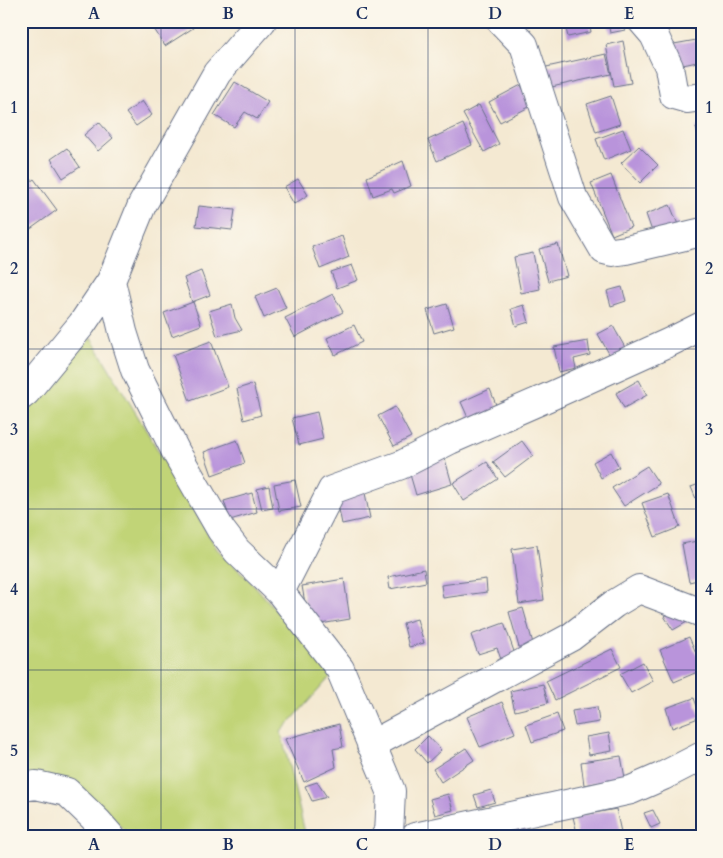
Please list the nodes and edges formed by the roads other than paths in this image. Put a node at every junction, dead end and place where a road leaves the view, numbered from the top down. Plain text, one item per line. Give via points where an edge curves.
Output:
1 (262, 21) edge
2 (502, 21) edge
3 (642, 21) edge
4 (702, 97) edge
5 (702, 232) edge
6 (111, 281) junction
7 (702, 326) edge
8 (21, 396) edge
9 (280, 592) junction
10 (702, 613) edge
11 (371, 744) junction
12 (702, 756) edge
13 (21, 786) edge
14 (388, 836) edge
15 (111, 837) edge
16 (416, 837) edge

1 - 6 street via 217,72 142,205
2 - 5 street via 524,46 573,196 604,250 626,250
3 - 4 street via 654,35 669,67 674,95 688,99
6 - 8 street via 82,324
6 - 9 street via 135,370 176,452 221,530 237,551
7 - 9 street via 401,465 332,490
9 - 11 street via 340,669
10 - 11 street via 639,589 571,637
11 - 14 street via 391,791
12 - 16 street via 631,790
13 - 15 street via 36,785 67,792

